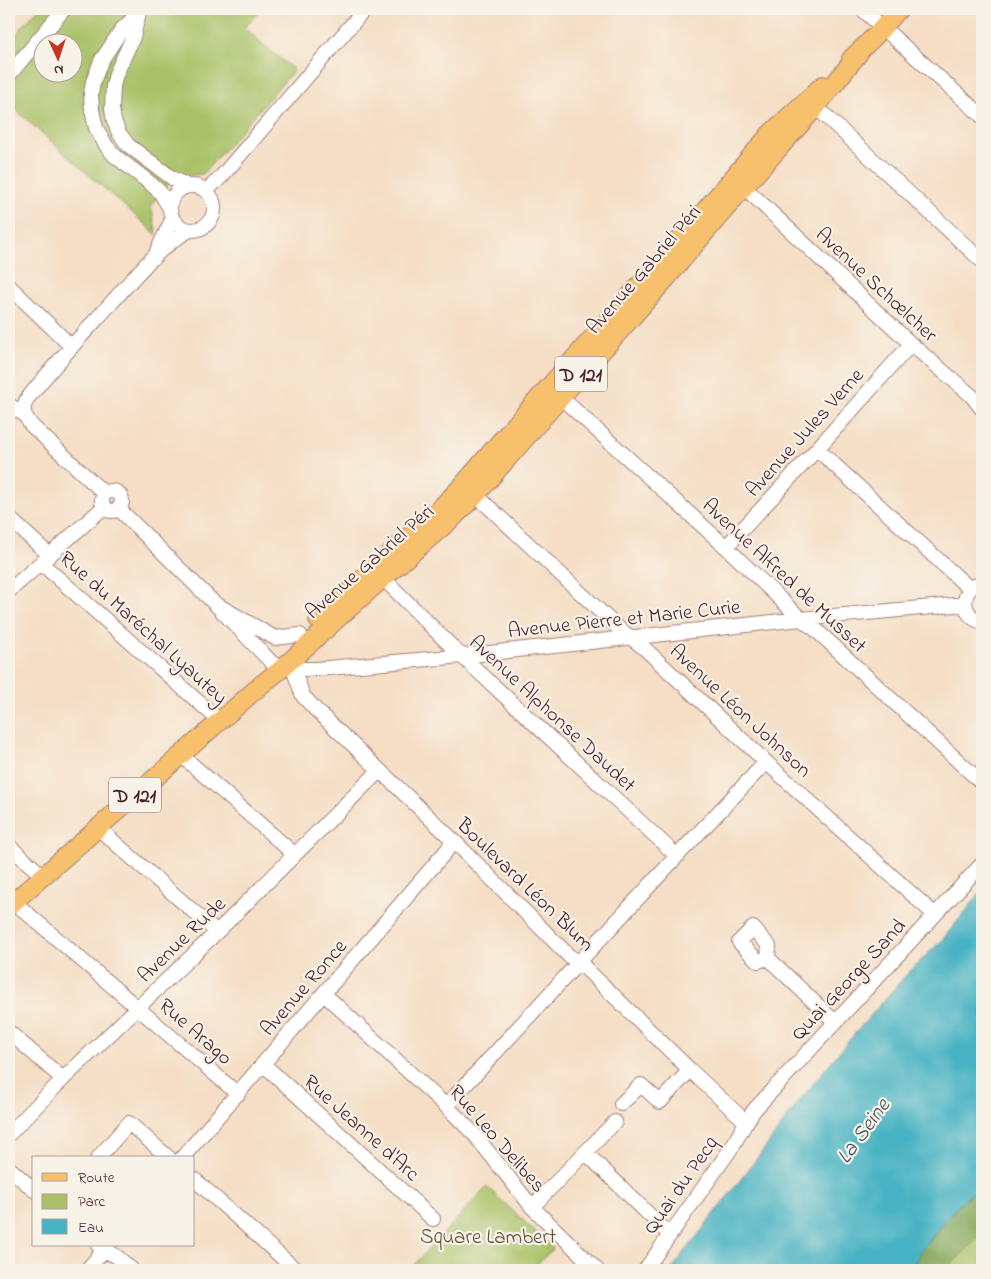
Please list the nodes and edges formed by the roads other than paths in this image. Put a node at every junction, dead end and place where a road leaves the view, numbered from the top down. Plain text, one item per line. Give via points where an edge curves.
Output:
1 (64, 9) edge
2 (364, 9) edge
3 (862, 9) edge
4 (899, 9) edge
5 (139, 11) edge
6 (882, 28) junction
7 (859, 53) junction
8 (9, 75) edge
9 (816, 107) junction
10 (982, 116) edge
11 (187, 186) junction
12 (744, 187) junction
13 (206, 191) junction
14 (171, 213) junction
15 (188, 231) junction
16 (156, 254) junction
17 (982, 260) edge
18 (9, 286) edge
19 (911, 344) junction
20 (72, 347) junction
21 (562, 396) junction
22 (9, 405) edge
23 (982, 409) edge
24 (24, 414) junction
25 (817, 448) junction
26 (476, 495) junction
27 (109, 503) junction
28 (9, 518) edge
29 (726, 547) junction
30 (45, 560) junction
31 (383, 578) junction
32 (976, 586) edge
33 (9, 591) edge
34 (214, 603) junction
35 (965, 604) junction
36 (801, 619) junction
37 (982, 622) edge
38 (300, 635) junction
39 (631, 637) junction
40 (462, 656) junction
41 (284, 667) junction
42 (317, 669) junction
43 (303, 696) junction
44 (220, 721) junction
45 (180, 756) junction
46 (766, 762) junction
47 (379, 771) junction
48 (982, 783) edge
49 (98, 828) junction
50 (452, 840) junction
51 (9, 846) edge
52 (294, 854) junction
53 (677, 856) junction
54 (982, 864) edge
55 (43, 876) junction
56 (11, 901) edge
57 (935, 915) junction
58 (217, 932) junction
59 (768, 958) dead end
60 (579, 962) junction
61 (324, 994) junction
62 (138, 1008) junction
63 (835, 1022) junction
64 (9, 1032) edge
65 (263, 1064) junction
66 (690, 1070) junction
67 (63, 1079) junction
68 (238, 1094) junction
69 (621, 1104) dead end
70 (446, 1106) junction
71 (616, 1122) dead end
72 (746, 1122) junction
73 (9, 1134) edge
74 (586, 1152) junction
75 (100, 1156) edge
76 (167, 1156) edge
77 (184, 1156) edge
78 (9, 1168) edge
79 (195, 1181) edge
80 (32, 1188) edge
81 (532, 1207) junction
82 (433, 1219) dead end
83 (670, 1235) junction
84 (103, 1247) edge
85 (87, 1270) edge
86 (132, 1270) edge
87 (296, 1270) edge
88 (597, 1270) edge
89 (645, 1270) edge

1 - 8 street
2 - 13 street
3 - 6 street
4 - 6 main road, Avenue Gabriel Péri / D 121
5 - 11 street via 133,37 113,86 114,121 128,145
5 - 14 street via 122,29 101,61 92,88 92,110 96,128 107,147 160,192
6 - 7 main road, Avenue Gabriel Péri / D 121
6 - 10 street
7 - 9 main road, Avenue Gabriel Péri / D 121
7 - 38 main road, Avenue Gabriel Péri / D 121 via 771,133 461,487
9 - 12 main road, Avenue Gabriel Péri / D 121
9 - 17 street
11 - 13 street
11 - 14 street via 175,193 171,200
12 - 19 street, Avenue Schœlcher
12 - 21 main road, Avenue Gabriel Péri / D 121
13 - 15 street via 213,201 212,218 199,230
14 - 15 street via 176,225
14 - 16 street
15 - 16 street
16 - 20 street
18 - 20 street
19 - 23 street, Avenue Schœlcher via 972,396
19 - 25 street, Avenue Jules Verne
20 - 24 street via 26,399
21 - 26 main road, Avenue Gabriel Péri / D 121
21 - 29 street, Avenue Alfred de Musset
22 - 24 street
24 - 27 street
25 - 29 street, Avenue Jules Verne
25 - 32 street
26 - 31 main road, Avenue Gabriel Péri / D 121
26 - 39 street, Avenue Léon Johnson
27 - 30 street
27 - 34 street
28 - 30 street, Rue du Maréchal Lyautey via 45,551
29 - 36 street, Avenue Alfred de Musset
30 - 33 street
30 - 44 street, Rue du Maréchal Lyautey
31 - 40 street, Avenue Alphonse Daudet
31 - 41 main road, Avenue Gabriel Péri / D 121
32 - 35 street via 967,595
34 - 38 street via 275,638
34 - 41 street
35 - 36 street, Avenue Pierre et Marie Curie
35 - 37 street via 970,616
36 - 39 street, Avenue Pierre et Marie Curie
36 - 48 street, Avenue Alfred de Musset
38 - 41 main road, Avenue Gabriel Péri / D 121
39 - 40 street, Avenue Pierre et Marie Curie
39 - 46 street, Avenue Léon Johnson
40 - 42 street, Avenue Pierre et Marie Curie
40 - 53 street, Avenue Alphonse Daudet
41 - 42 street, Avenue Pierre et Marie Curie
41 - 43 street, Boulevard Léon Blum
41 - 44 main road, D 121
42 - 43 street via 307,679
43 - 47 street, Boulevard Léon Blum
44 - 45 main road, D 121
45 - 49 main road, D 121
45 - 52 street
46 - 53 street
46 - 57 street, Avenue Léon Johnson
47 - 50 street, Boulevard Léon Blum
47 - 52 street, Avenue Rude
49 - 55 main road, D 121
49 - 58 street
50 - 60 street, Boulevard Léon Blum via 569,956
50 - 61 street, Avenue Ronce
51 - 55 street
52 - 58 street, Avenue Rude
53 - 60 street
54 - 57 street, Quai George Sand
55 - 56 main road, D 121
56 - 62 street, Rue Arago
57 - 63 street, Quai George Sand
58 - 62 street, Avenue Rude
59 - 63 street
60 - 66 street, Boulevard Léon Blum
60 - 70 street
61 - 65 street, Avenue Ronce
61 - 70 street, Rue Leo Delibes
62 - 67 street, Avenue Rude
62 - 68 street, Rue Arago
63 - 72 street, Quai George Sand via 755,1108
64 - 67 street
65 - 68 street, Avenue Ronce
65 - 82 street, Rue Jeanne d'Arc
66 - 69 street via 660,1102 641,1085
66 - 72 street, Boulevard Léon Blum
67 - 73 street, Avenue Rude
68 - 77 street, Avenue Ronce
70 - 81 street, Rue Leo Delibes via 474,1134
71 - 74 street
72 - 83 street, Quai du Pecq
74 - 81 street
74 - 83 street
75 - 76 street via 129,1123
78 - 80 street
79 - 87 street
81 - 88 street, Rue Leo Delibes
83 - 89 street, Quai du Pecq
84 - 85 street
84 - 86 street

